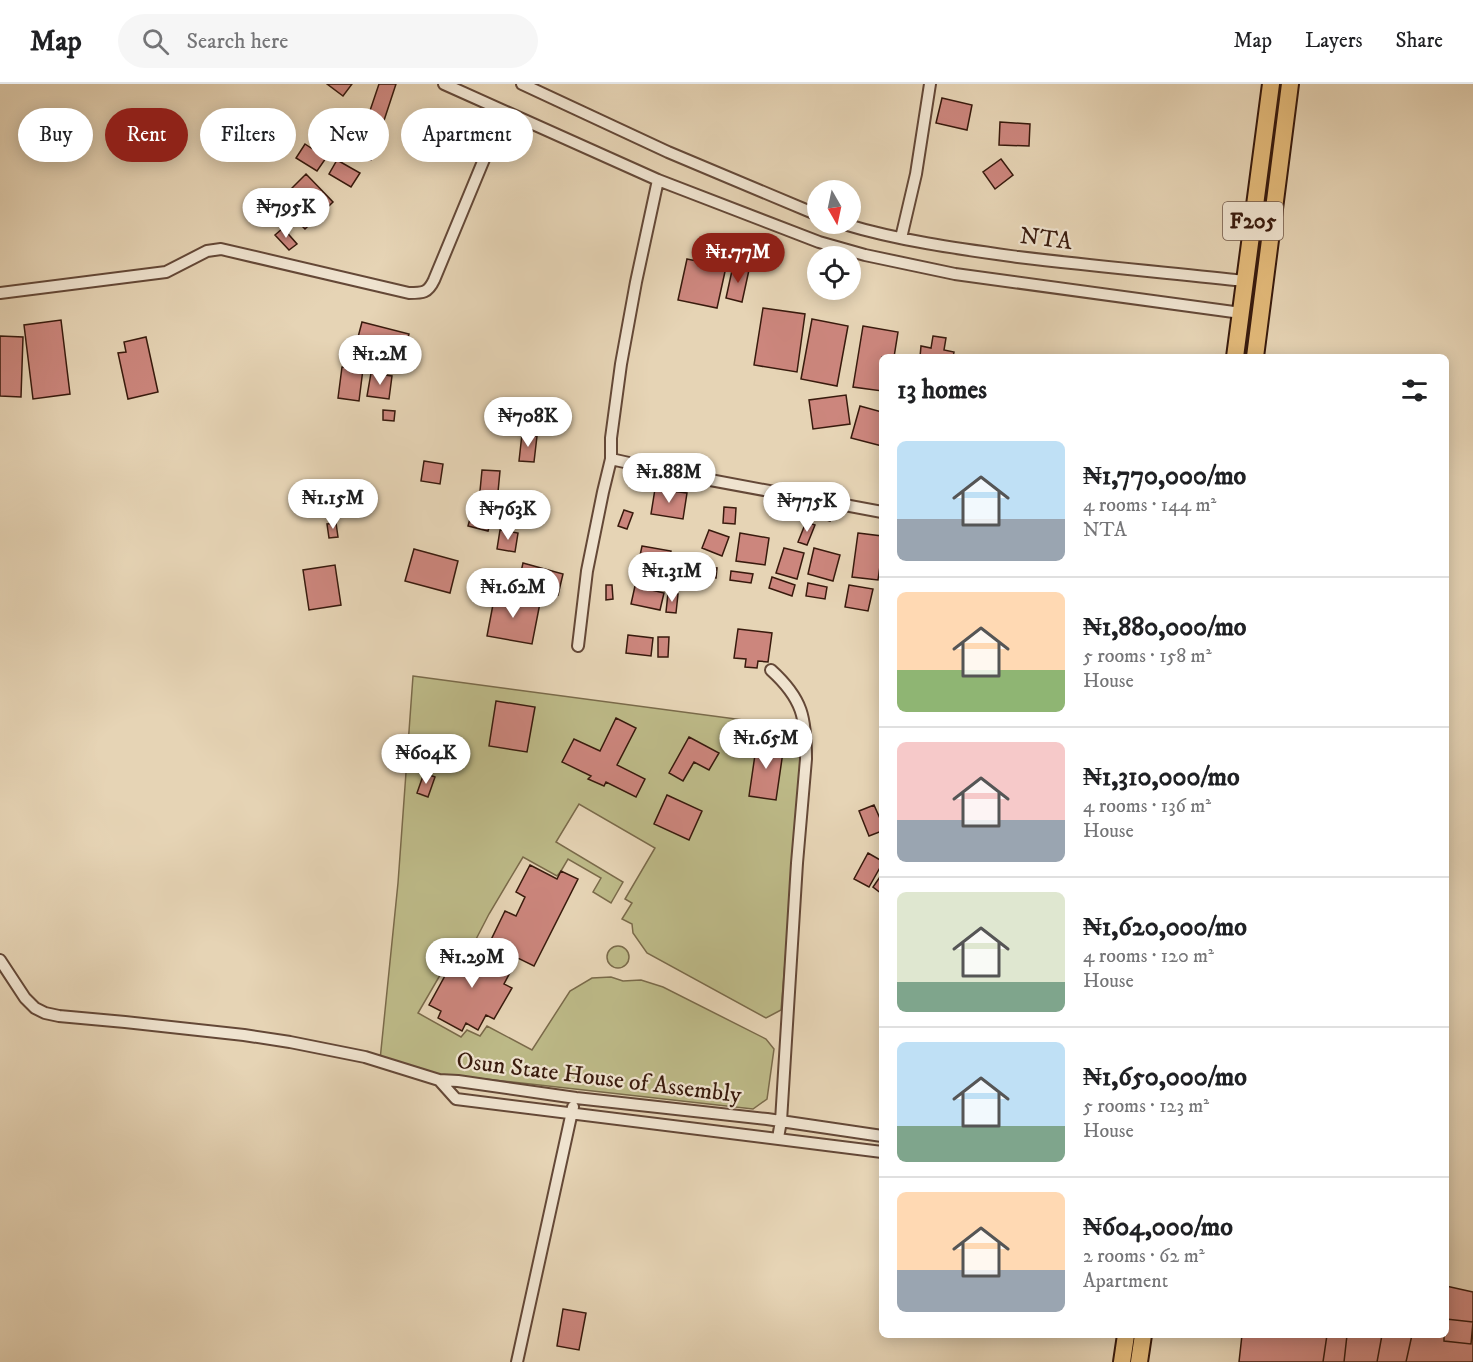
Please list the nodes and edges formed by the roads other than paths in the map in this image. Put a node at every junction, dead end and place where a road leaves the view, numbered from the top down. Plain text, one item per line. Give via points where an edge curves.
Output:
1 (444, 84) edge
2 (522, 84) edge
3 (930, 84) edge
4 (1271, 84) edge
5 (1290, 84) edge
6 (497, 108) edge
7 (533, 124) edge
8 (483, 162) edge
9 (658, 180) junction
10 (807, 210) edge
11 (861, 229) edge
12 (901, 238) junction
13 (1245, 281) junction
14 (0, 293) edge
15 (1241, 313) junction
16 (1235, 354) edge
17 (1255, 354) edge
18 (611, 459) junction
19 (879, 511) edge
20 (578, 646) dead end
21 (771, 670) dead end
22 (0, 960) edge
23 (439, 1080) junction
24 (576, 1098) junction
25 (572, 1113) junction
26 (781, 1121) junction
27 (879, 1136) edge
28 (777, 1138) junction
29 (879, 1152) edge
30 (1126, 1338) edge
31 (1143, 1338) edge
32 (517, 1362) edge
33 (1122, 1362) edge
34 (1140, 1362) edge

1 - 6 street
2 - 10 street
3 - 12 street
4 - 13 main road, F205
5 - 17 main road, F205
7 - 9 street
8 - 14 street via 434,280 423,292 409,293 220,249 207,251 166,272
9 - 15 street via 819,242 865,255 955,274
9 - 18 street via 621,364
11 - 12 street, NTA
12 - 13 street, NTA via 980,252
13 - 15 main road, F205
15 - 16 main road, F205
18 - 19 street
18 - 20 street via 587,571
21 - 26 street via 799,704 806,742
22 - 23 street via 25,998 45,1013 290,1042 365,1057
23 - 24 street, Osun State House of Assembly
23 - 25 street, Osun State House of Assembly via 456,1099
24 - 25 street
24 - 26 street, Osun State House of Assembly
25 - 28 street, Osun State House of Assembly
25 - 32 street
26 - 27 street, Osun State House of Assembly
26 - 28 street
28 - 29 street, Osun State House of Assembly
30 - 33 main road
31 - 34 main road

